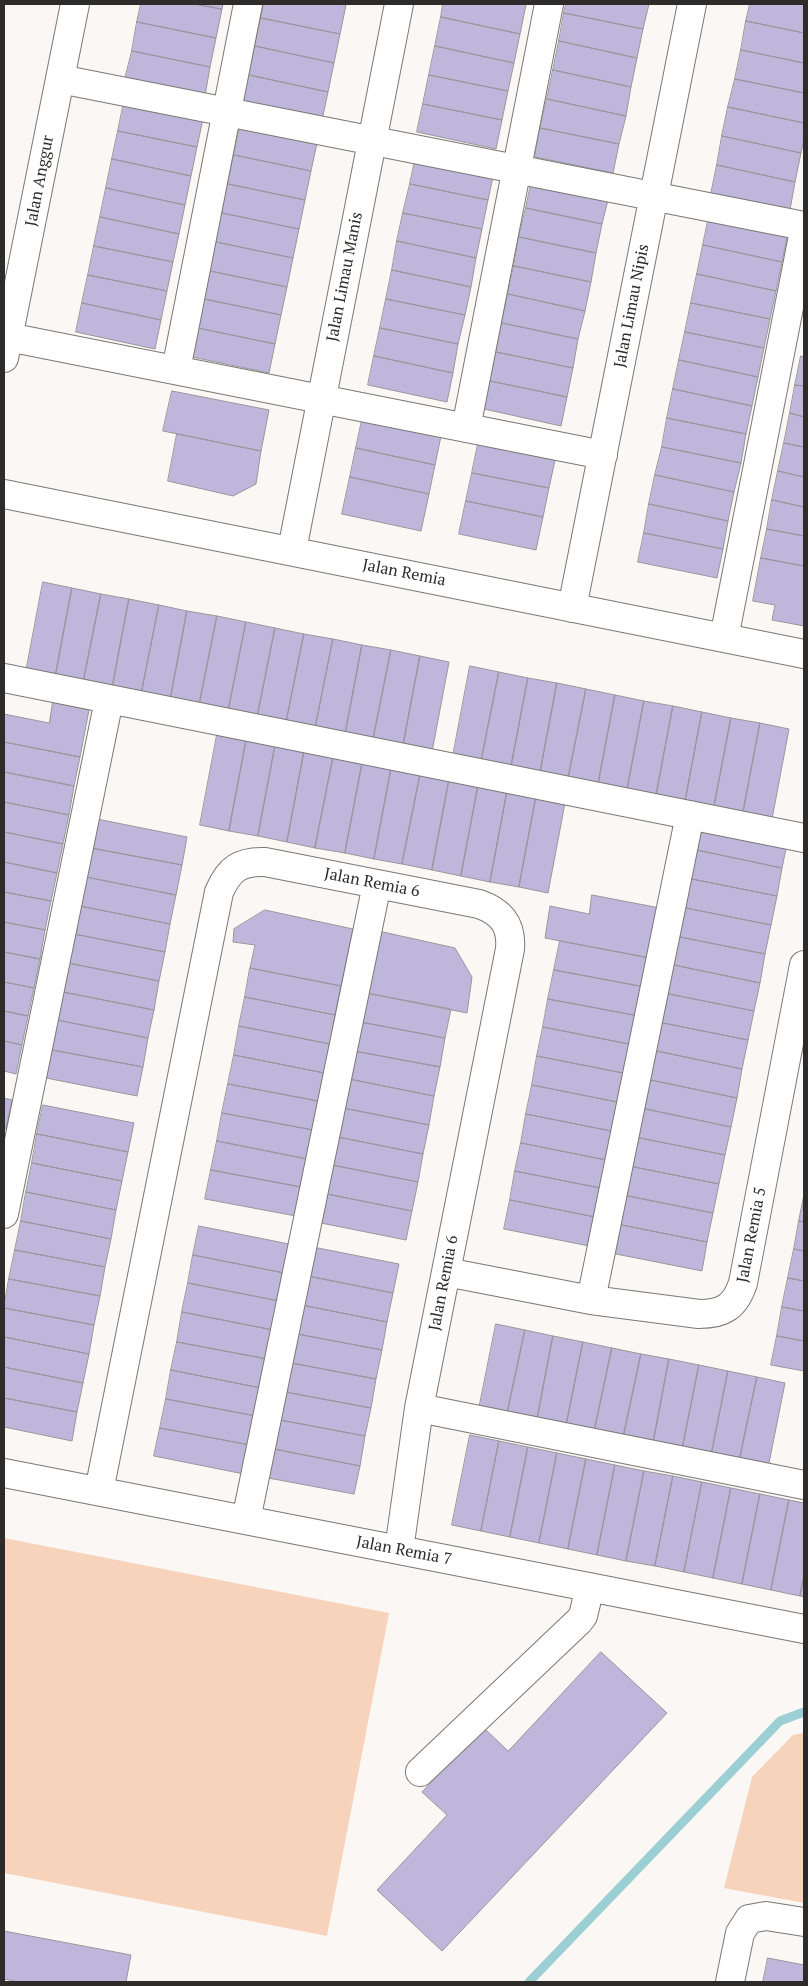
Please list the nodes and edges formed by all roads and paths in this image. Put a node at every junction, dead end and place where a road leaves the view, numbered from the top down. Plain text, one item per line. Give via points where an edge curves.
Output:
1 (75, 4) edge
2 (248, 4) edge
3 (399, 4) edge
4 (549, 4) edge
5 (692, 4) edge
6 (60, 79) junction
7 (227, 112) junction
8 (372, 140) junction
9 (516, 169) junction
10 (654, 196) junction
11 (804, 226) edge
12 (804, 232) edge
13 (11, 292) edge
14 (6, 348) edge
15 (176, 370) junction
16 (321, 399) junction
17 (466, 428) junction
18 (603, 455) junction
19 (4, 494) edge
20 (292, 550) junction
21 (572, 608) junction
22 (724, 638) junction
23 (804, 654) edge
24 (4, 678) edge
25 (109, 700) junction
26 (690, 815) junction
27 (804, 838) edge
28 (377, 884) junction
29 (804, 965) edge
30 (4, 1214) edge
31 (446, 1272) junction
32 (591, 1300) junction
33 (419, 1408) junction
34 (4, 1473) edge
35 (804, 1485) edge
36 (100, 1491) junction
37 (246, 1520) junction
38 (399, 1550) junction
39 (590, 1587) junction
40 (804, 1629) edge
41 (420, 1772) dead end
42 (804, 1922) edge
43 (730, 1982) edge

1 - 6 street, Jalan Anggur
2 - 7 street
3 - 8 street, Jalan Limau Manis
4 - 9 street
5 - 10 street, Jalan Limau Nipis
6 - 7 street
6 - 13 street, Jalan Anggur
7 - 8 street
7 - 15 street
8 - 9 street
8 - 16 street, Jalan Limau Manis
9 - 10 street
9 - 17 street
10 - 11 street
10 - 18 street, Jalan Limau Nipis
12 - 22 street
13 - 14 street, Jalan Anggur
14 - 15 street
15 - 16 street
16 - 17 street
16 - 20 street, Jalan Limau Manis
17 - 18 street
18 - 21 street, Jalan Limau Nipis
19 - 20 street, Jalan Remia
20 - 21 street, Jalan Remia
21 - 22 street, Jalan Remia
22 - 23 street, Jalan Remia
24 - 25 street
25 - 26 street
25 - 30 street
26 - 27 street
26 - 32 street
28 - 31 street, Jalan Remia 6 via 491,908 508,926 511,938
28 - 36 street, Jalan Remia 6 via 266,862 253,862 236,868 224,881 217,902
28 - 37 street
29 - 32 street, Jalan Remia 5 via 739,1294 732,1304 711,1314
31 - 32 street, Jalan Remia 5
31 - 33 street, Jalan Remia 6
33 - 35 street
33 - 38 street, Jalan Remia 6
34 - 36 street, Jalan Remia 7
36 - 37 street, Jalan Remia 7
37 - 38 street, Jalan Remia 7
38 - 39 street, Jalan Remia 7
39 - 40 street, Jalan Remia 7
39 - 41 street via 579,1621
42 - 43 street via 766,1916 749,1919 740,1933

